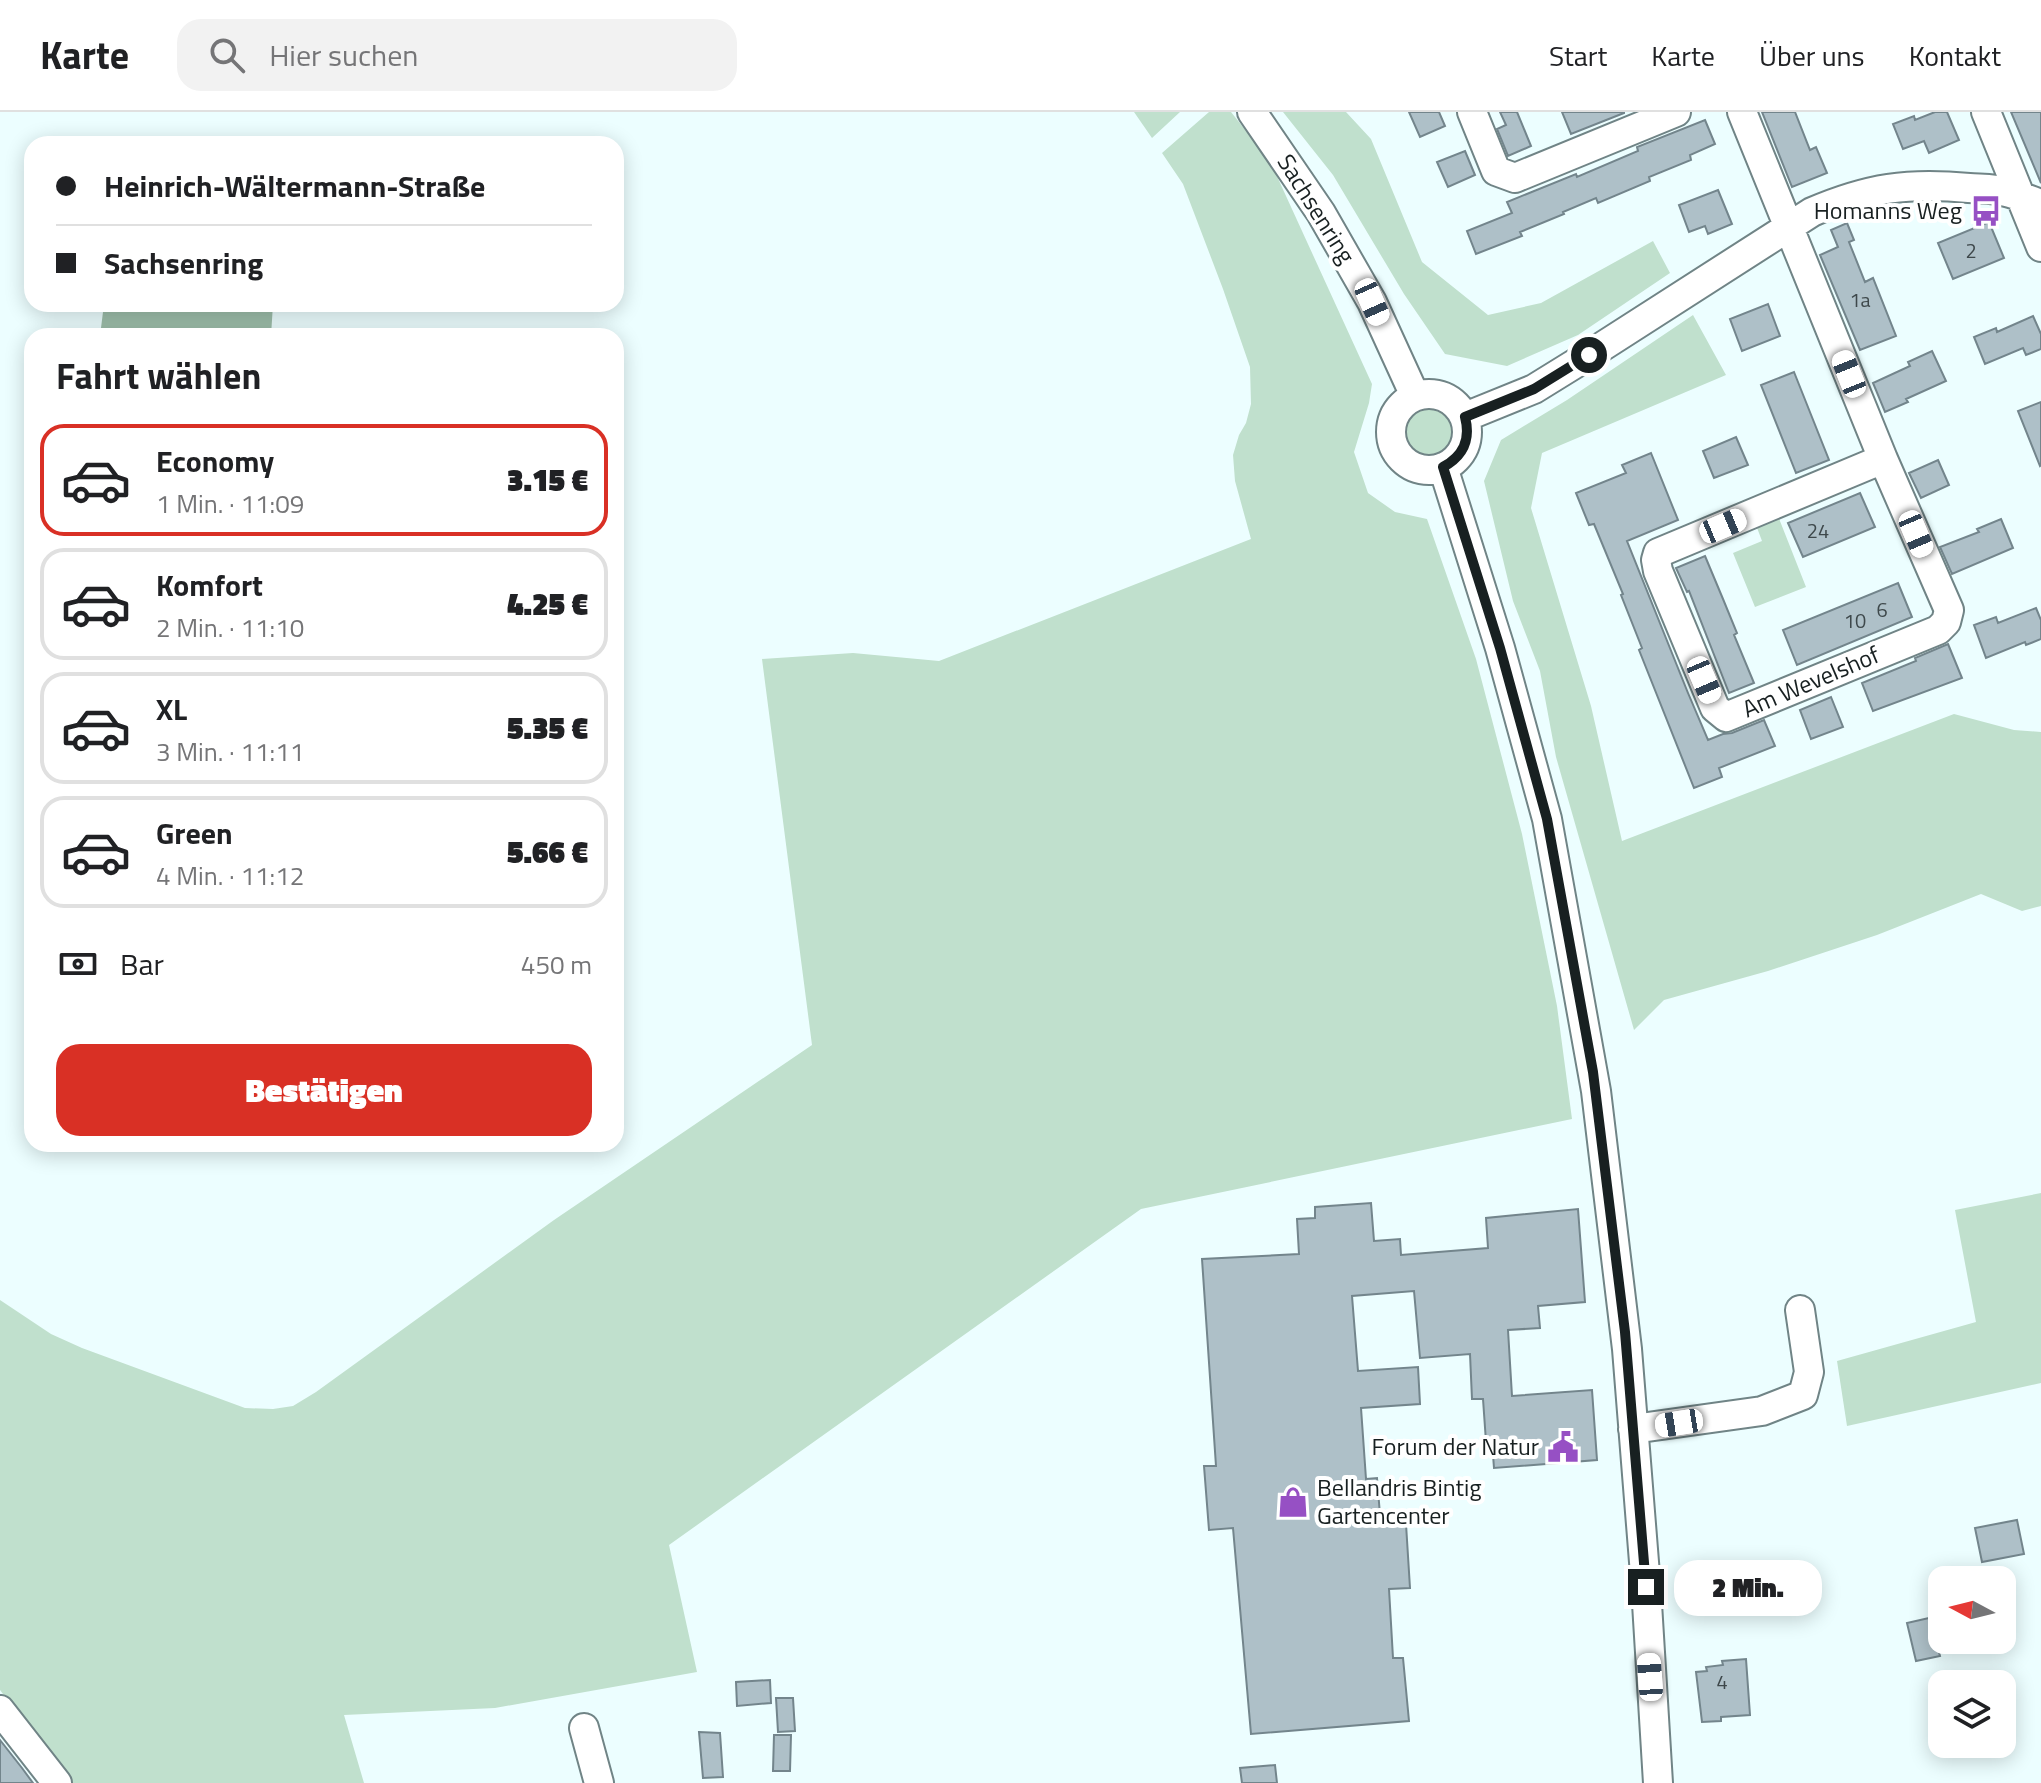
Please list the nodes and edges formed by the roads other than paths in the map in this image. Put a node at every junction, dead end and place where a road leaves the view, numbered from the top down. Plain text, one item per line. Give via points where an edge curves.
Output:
1 (1252, 112) edge
2 (1472, 112) edge
3 (1676, 112) edge
4 (1742, 112) edge
5 (1986, 112) edge
6 (2031, 201) edge
7 (1789, 228) junction
8 (2041, 247) edge
9 (1415, 396) junction
10 (1465, 417) junction
11 (1883, 459) junction
12 (1443, 467) junction
13 (1800, 1310) dead end
14 (1633, 1429) junction
15 (0, 1710) edge
16 (584, 1728) dead end
17 (57, 1783) edge
18 (599, 1783) edge
19 (1658, 1783) edge

1 - 9 street, Sachsenring via 1321,213 1372,302
2 - 3 street via 1496,171 1515,178
4 - 7 street, Am Wevelshof
5 - 6 street
6 - 7 street via 2004,191 1943,185 1880,189 1834,202
6 - 8 street
7 - 10 street via 1534,389
7 - 11 street, Am Wevelshof
9 - 10 street via 1444,396
9 - 12 street via 1397,411 1391,434 1394,446 1419,469
10 - 12 street via 1464,447
11 - 11 street, Am Wevelshof via 1949,610 1946,622 1938,630 1726,717 1715,708 1658,571 1658,553
12 - 14 street via 1547,819 1596,1091
13 - 14 street via 1809,1372 1803,1395 1762,1411
14 - 19 street
15 - 17 street
16 - 18 street

